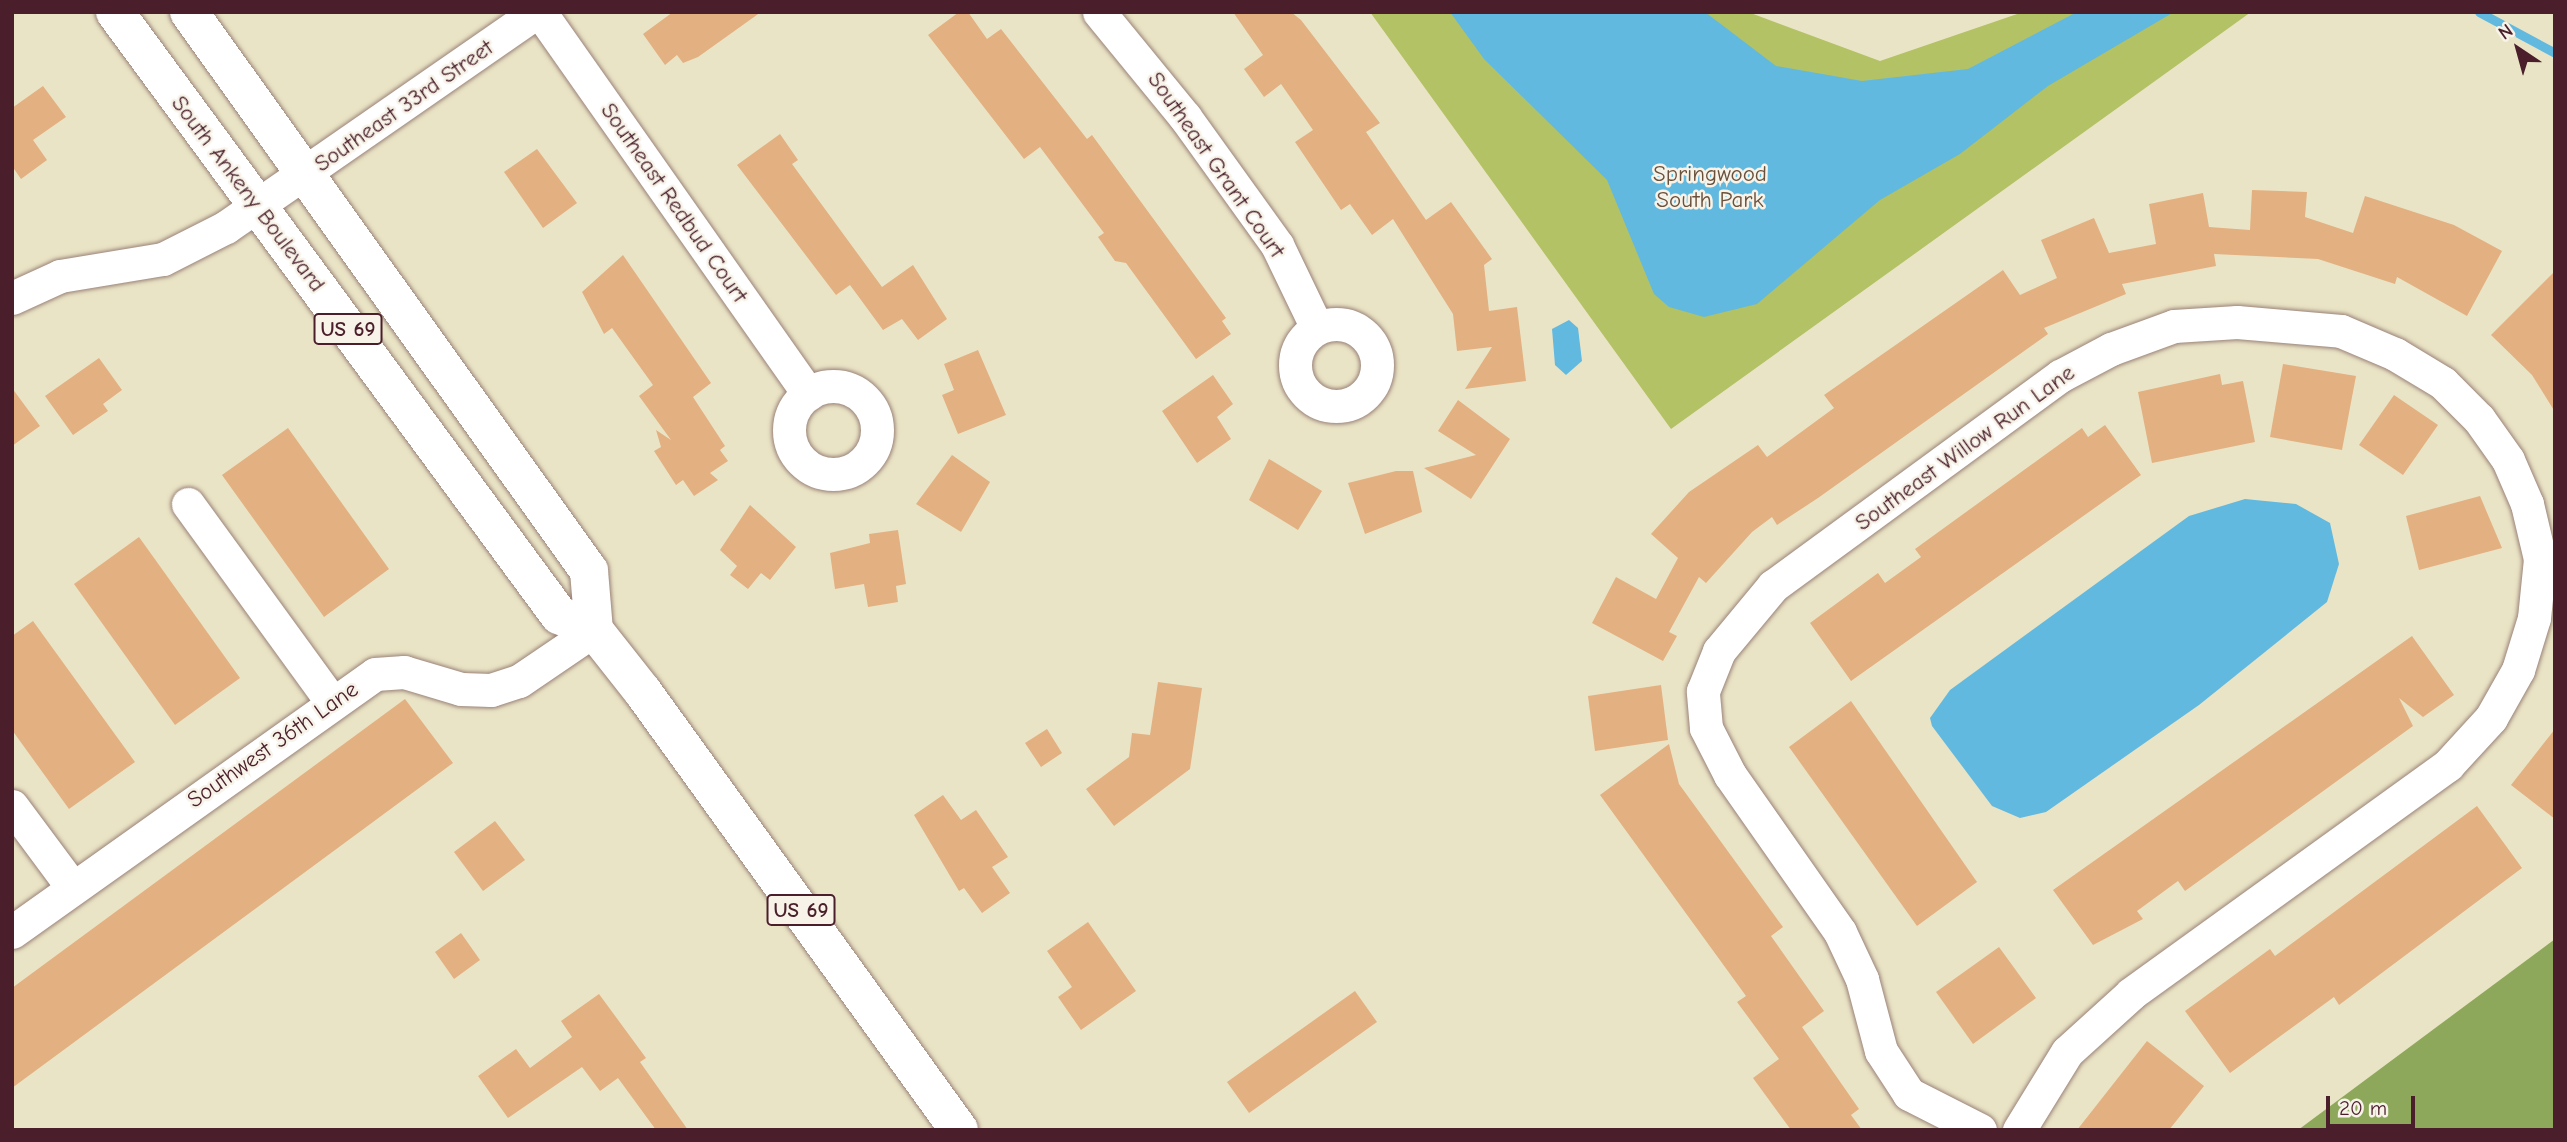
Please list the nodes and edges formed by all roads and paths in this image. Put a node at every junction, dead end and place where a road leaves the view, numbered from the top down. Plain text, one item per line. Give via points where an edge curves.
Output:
1 (114, 12) edge
2 (189, 12) edge
3 (1099, 12) edge
4 (528, 15) edge
5 (305, 174) junction
6 (255, 208) junction
7 (12, 298) edge
8 (1317, 328) dead end
9 (808, 394) dead end
10 (188, 505) dead end
11 (594, 630) junction
12 (331, 701) junction
13 (12, 806) edge
14 (73, 888) junction
15 (12, 932) edge
16 (959, 1130) edge
17 (1980, 1130) edge
18 (2019, 1130) edge

1 - 6 main road, South Ankeny Boulevard / US 69
2 - 5 main road, US 69
3 - 8 street, Southeast Grant Court via 1185,117 1277,245
4 - 5 street, Southeast 33rd Street
4 - 9 street, Southeast Redbud Court
5 - 6 street, Southeast 33rd Street
5 - 11 main road, US 69 via 589,571
6 - 7 street, Southeast 33rd Street via 163,259 60,276
6 - 11 main road, South Ankeny Boulevard / US 69 via 449,460 559,615
10 - 12 street
11 - 12 street, Southwest 36th Lane via 519,681 491,690 461,689 404,673 375,674
11 - 16 main road, South Ankeny Boulevard / US 69
12 - 14 street, Southwest 36th Lane
13 - 14 street
14 - 15 street, Southwest 36th Lane
17 - 18 street, Southeast Willow Run Lane via 1909,1094 1881,1051 1862,979 1840,932 1730,775 1705,716 1703,691 1719,651 1773,586 2060,376 2111,349 2174,326 2237,322 2341,331 2395,354 2443,383 2479,419 2508,460 2527,504 2540,559 2534,618 2518,670 2491,718 2448,765 2142,986 2077,1044 2036,1095

